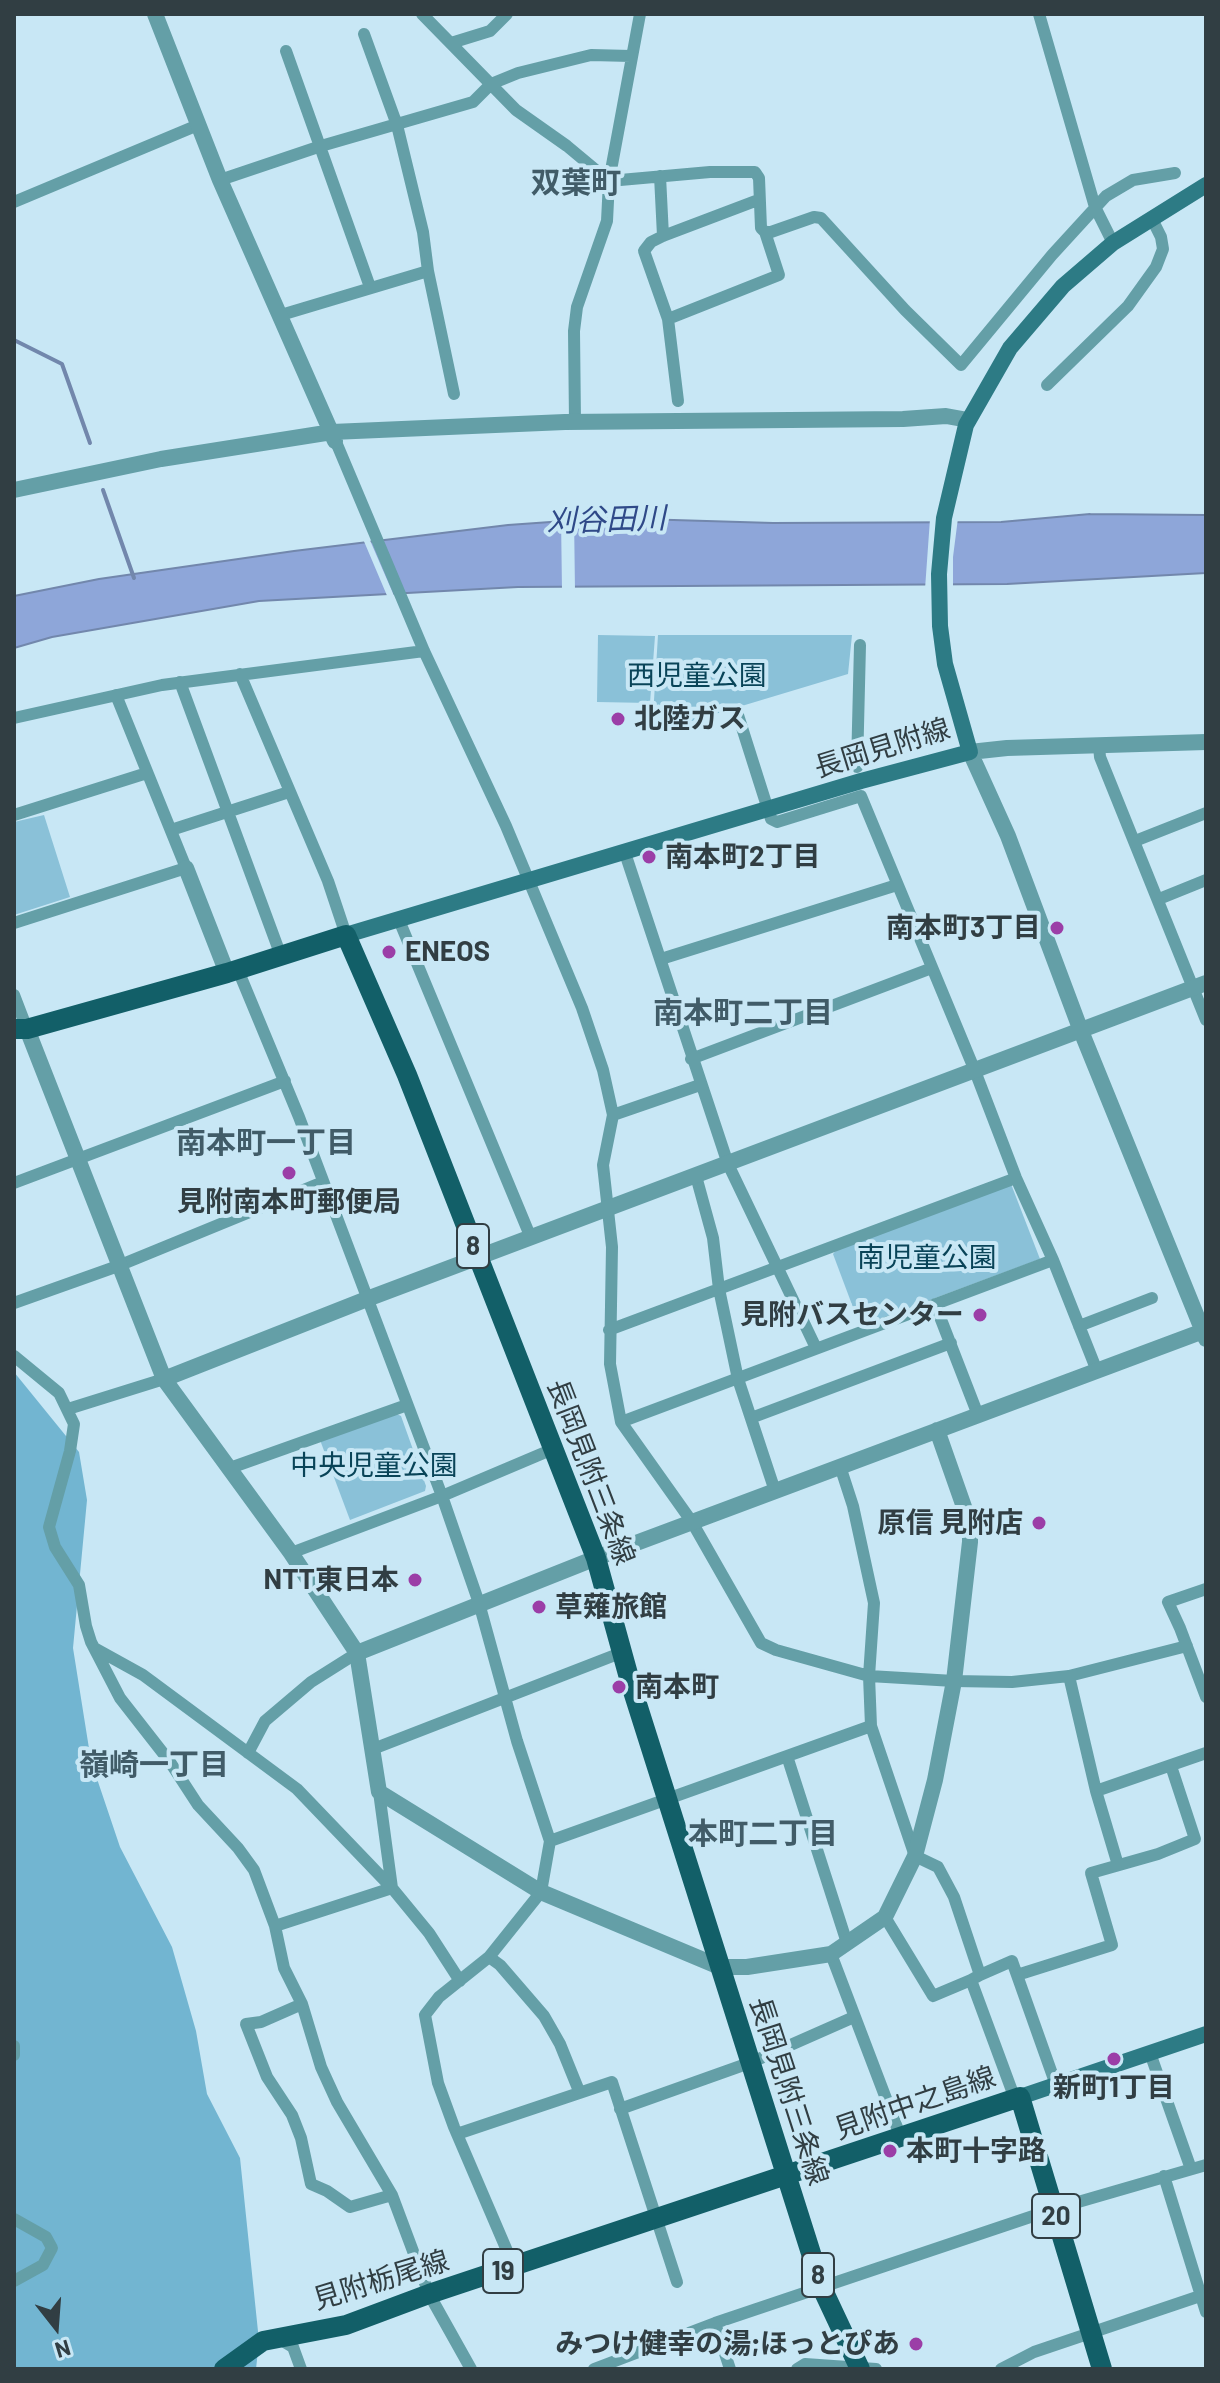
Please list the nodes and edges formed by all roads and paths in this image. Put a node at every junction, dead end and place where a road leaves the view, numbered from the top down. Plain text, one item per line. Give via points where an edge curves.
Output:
1 (155, 14) edge
2 (422, 14) edge
3 (507, 14) edge
4 (640, 14) edge
5 (1039, 14) edge
6 (364, 34) dead end
7 (451, 43) junction
8 (286, 51) dead end
9 (631, 56) junction
10 (491, 84) junction
11 (198, 125) junction
12 (397, 125) junction
13 (321, 146) junction
14 (1175, 173) dead end
15 (660, 176) junction
16 (220, 180) junction
17 (609, 181) junction
18 (1206, 185) edge
19 (758, 200) junction
20 (14, 202) edge
21 (1095, 207) junction
22 (1152, 219) junction
23 (765, 232) junction
24 (663, 236) junction
25 (1113, 243) junction
26 (428, 271) junction
27 (370, 287) junction
28 (281, 315) junction
29 (668, 319) junction
30 (1047, 385) dead end
31 (454, 394) dead end
32 (678, 401) dead end
33 (575, 422) junction
34 (967, 423) junction
35 (334, 437) junction
36 (14, 490) edge
37 (860, 645) dead end
38 (424, 651) junction
39 (240, 674) junction
40 (180, 682) junction
41 (116, 695) junction
42 (738, 715) dead end
43 (14, 718) edge
44 (1206, 742) edge
45 (1099, 746) junction
46 (970, 752) junction
47 (857, 767) dead end
48 (147, 773) junction
49 (289, 792) junction
50 (768, 810) junction
51 (229, 812) junction
52 (1206, 813) edge
53 (14, 815) edge
54 (171, 830) junction
55 (1135, 841) junction
56 (625, 853) junction
57 (186, 868) junction
58 (1206, 880) edge
59 (529, 881) junction
60 (897, 885) junction
61 (1159, 899) junction
62 (399, 920) junction
63 (14, 923) edge
64 (346, 935) junction
65 (281, 956) junction
66 (661, 959) junction
67 (932, 968) junction
68 (232, 972) junction
69 (1199, 986) edge
70 (14, 995) edge
71 (1206, 1020) edge
72 (20, 1029) edge
73 (1081, 1031) junction
74 (691, 1059) junction
75 (975, 1071) junction
76 (285, 1081) junction
77 (700, 1085) junction
78 (613, 1115) junction
79 (78, 1160) junction
80 (728, 1164) junction
81 (696, 1176) junction
82 (1016, 1178) junction
83 (323, 1182) junction
84 (14, 1183) edge
85 (609, 1208) junction
86 (531, 1238) junction
87 (478, 1258) junction
88 (1053, 1260) junction
89 (118, 1266) junction
90 (775, 1266) junction
91 (719, 1289) junction
92 (1152, 1298) dead end
93 (367, 1299) junction
94 (14, 1303) edge
95 (935, 1304) junction
96 (1079, 1326) junction
97 (609, 1330) junction
98 (1205, 1333) edge
99 (951, 1343) junction
100 (816, 1348) junction
101 (14, 1356) edge
102 (1097, 1371) junction
103 (164, 1379) junction
104 (738, 1379) junction
105 (407, 1405) junction
106 (68, 1409) junction
107 (978, 1415) junction
108 (751, 1418) junction
109 (621, 1422) junction
110 (937, 1430) junction
111 (553, 1449) junction
112 (840, 1466) junction
113 (230, 1468) junction
114 (775, 1491) junction
115 (442, 1496) junction
116 (692, 1522) junction
117 (291, 1553) junction
118 (596, 1558) junction
119 (1206, 1589) edge
120 (479, 1603) junction
121 (1187, 1646) junction
122 (95, 1648) junction
123 (623, 1652) junction
124 (357, 1653) junction
125 (869, 1676) junction
126 (1069, 1676) junction
127 (954, 1681) junction
128 (1206, 1697) edge
129 (505, 1700) junction
130 (871, 1726) junction
131 (373, 1749) junction
132 (248, 1753) junction
133 (1206, 1753) edge
134 (787, 1756) junction
135 (1171, 1766) junction
136 (1096, 1791) junction
137 (379, 1792) junction
138 (668, 1799) junction
139 (550, 1841) junction
140 (915, 1856) junction
141 (1118, 1865) junction
142 (392, 1888) junction
143 (541, 1892) junction
144 (885, 1917) junction
145 (275, 1926) junction
146 (847, 1943) junction
147 (831, 1954) junction
148 (489, 1957) junction
149 (720, 1967) junction
150 (1017, 1975) junction
151 (975, 1978) junction
152 (460, 1981) junction
153 (302, 2004) junction
154 (854, 2017) junction
155 (1206, 2034) edge
156 (14, 2046) edge
157 (1150, 2053) junction
158 (14, 2055) edge
159 (752, 2062) junction
160 (1056, 2085) junction
161 (579, 2091) junction
162 (1018, 2098) junction
163 (620, 2109) junction
164 (457, 2134) junction
165 (901, 2138) junction
166 (1206, 2165) edge
167 (1191, 2169) junction
168 (787, 2176) junction
169 (1164, 2176) junction
170 (392, 2195) junction
171 (1054, 2209) junction
172 (14, 2219) edge
173 (656, 2219) junction
174 (514, 2267) junction
175 (14, 2281) edge
176 (677, 2282) dead end
177 (822, 2288) junction
178 (429, 2294) junction
179 (1203, 2296) edge
180 (1206, 2312) edge
181 (715, 2323) junction
182 (1091, 2335) junction
183 (275, 2337) junction
184 (865, 2368) edge
185 (224, 2369) edge
186 (301, 2369) edge
187 (471, 2369) edge
188 (594, 2369) edge
189 (730, 2369) edge
190 (797, 2369) edge
191 (1001, 2369) edge
192 (1102, 2369) edge

1 - 11 street
2 - 7 street
3 - 7 street via 490,31
4 - 9 street
5 - 21 street
6 - 12 street
7 - 10 street
8 - 13 street
9 - 10 street via 591,55
9 - 17 street
10 - 12 street via 473,102
10 - 17 street via 516,110
11 - 16 street
11 - 20 street
12 - 13 street
12 - 26 street
13 - 16 street
13 - 27 street
14 - 21 street via 1133,180
15 - 17 street
15 - 19 street via 755,172
15 - 24 street
16 - 28 street
17 - 33 street via 607,221 575,319
18 - 22 main road, 長岡見附線
19 - 23 street
19 - 24 street
21 - 23 street via 961,365 821,218
21 - 25 street
22 - 25 main road, 長岡見附線
22 - 30 street via 1163,249 1156,267 1128,306
23 - 29 street via 779,275
24 - 29 street via 644,251
25 - 34 main road, 長岡見附線 via 1026,326
26 - 27 street
26 - 31 street
27 - 28 street
28 - 35 street
29 - 32 street
33 - 34 street via 946,416
33 - 35 street
34 - 46 main road, 長岡見附線 via 940,553 945,664
35 - 36 street via 161,459
35 - 38 street
37 - 47 street
38 - 39 street
38 - 59 street
39 - 40 street
39 - 49 street
40 - 41 street
40 - 51 street
41 - 43 street
41 - 48 street
42 - 50 street
44 - 45 street
45 - 46 street
45 - 55 street
46 - 50 main road, 長岡見附線
46 - 73 street via 1008,836
48 - 53 street
48 - 54 street
49 - 51 street
49 - 64 street
50 - 56 main road, 長岡見附線
50 - 60 street via 777,822 861,796
51 - 54 street
51 - 65 street
52 - 55 street
54 - 57 street
55 - 61 street
56 - 59 main road, 長岡見附線
56 - 66 street
57 - 63 street
57 - 68 street
58 - 61 street
59 - 62 main road, 長岡見附線
59 - 78 street via 582,1008
60 - 66 street
60 - 67 street
61 - 69 street
62 - 64 main road, 長岡見附線
62 - 86 street
64 - 65 main road
64 - 87 main road, 長岡見附三条線 / 8
65 - 68 main road
66 - 74 street
67 - 74 street
67 - 75 street
68 - 72 main road
68 - 76 street
69 - 71 street
69 - 73 street
70 - 72 street
72 - 79 street
73 - 75 street
73 - 98 street
74 - 77 street
75 - 80 street
75 - 82 street
76 - 79 street
76 - 83 street
77 - 78 street
77 - 80 street
78 - 85 street via 603,1165
79 - 84 street
79 - 89 street
80 - 81 street
80 - 90 street
81 - 85 street
81 - 91 street via 713,1238
82 - 88 street
82 - 90 street
83 - 89 street
83 - 93 street
85 - 86 street
85 - 97 street
86 - 87 street
87 - 93 street
87 - 111 main road, 長岡見附三条線 / 8
88 - 95 street
88 - 96 street
89 - 94 street
89 - 103 street
90 - 91 street
90 - 100 street
91 - 97 street
91 - 104 street
92 - 96 street
93 - 103 street
93 - 105 street
95 - 99 street
95 - 100 street
96 - 102 street
97 - 109 street
98 - 102 street
99 - 107 street
99 - 108 street
100 - 104 street
101 - 106 street via 59,1393
102 - 107 street
103 - 106 street
103 - 113 street
104 - 108 street
104 - 109 street
105 - 113 street
105 - 115 street
106 - 122 street via 74,1424 70,1451 49,1527 79,1585
107 - 110 street
108 - 114 street
109 - 116 street
110 - 112 street
110 - 127 street via 970,1524
111 - 115 street
111 - 118 main road, 長岡見附三条線 / 8
112 - 114 street
112 - 125 street via 874,1603
113 - 117 street
114 - 116 street
115 - 117 street
115 - 120 street
116 - 118 street
116 - 125 street via 761,1643
117 - 124 street
118 - 120 street
118 - 123 main road, 長岡見附三条線 / 8
119 - 121 street via 1168,1602
120 - 124 street
120 - 129 street
121 - 126 street
121 - 128 street
122 - 132 street via 143,1675
122 - 145 street via 120,1698 198,1805 254,1870
123 - 129 street
123 - 138 main road, 長岡見附三条線 / 8
124 - 131 street
124 - 132 street via 311,1682 265,1721
125 - 127 street
125 - 130 street
126 - 127 street
126 - 136 street
127 - 140 street
129 - 131 street
129 - 139 street
130 - 134 street
130 - 140 street
131 - 137 street
132 - 142 street via 297,1789
133 - 135 street
134 - 138 street
134 - 146 street
135 - 136 street
135 - 141 street via 1195,1839
136 - 141 street
137 - 142 street
137 - 143 street
138 - 139 street
138 - 149 main road, 長岡見附三条線 / 8
139 - 143 street
140 - 144 street
140 - 151 street via 938,1867 954,1897
141 - 150 street via 1091,1873 1112,1945
142 - 145 street
142 - 152 street
143 - 148 street
143 - 149 street
144 - 146 street
144 - 151 street via 933,1996
145 - 153 street via 284,1968
146 - 147 street
147 - 149 street
147 - 154 street
148 - 152 street
148 - 161 street via 544,2016
149 - 159 main road, 長岡見附三条線 / 8
150 - 151 street via 1012,1961
150 - 160 street
151 - 162 street
152 - 164 street via 425,2015 438,2083
153 - 170 street via 337,2102
153 - 170 street via 246,2024 267,2077 297,2127 311,2184 350,2207
154 - 159 street
154 - 165 street
155 - 157 main road
156 - 158 street
157 - 160 main road
157 - 167 street
159 - 163 street
159 - 168 main road, 長岡見附三条線 / 8
160 - 162 main road
161 - 163 street via 612,2082
161 - 164 street
162 - 165 main road, 見附中之島線
162 - 171 main road, 見附中之島線 / 20
163 - 173 street
164 - 174 street
165 - 168 main road, 見附中之島線
166 - 167 street
167 - 169 street
168 - 173 main road, 見附栃尾線 / 19
168 - 177 main road, 長岡見附三条線 / 8
169 - 171 street
169 - 179 street
170 - 178 street
171 - 177 street
171 - 182 main road, 見附中之島線 / 20
172 - 175 street via 46,2237 52,2248 43,2265
173 - 174 main road, 見附栃尾線 / 19
173 - 176 street
174 - 178 main road, 見附栃尾線 / 19
177 - 181 street
177 - 184 main road, 長岡見附三条線 / 8
178 - 183 main road, 見附栃尾線 / 19 via 346,2325
178 - 187 street
179 - 180 street
179 - 182 street
181 - 188 street
181 - 189 street
182 - 191 street via 1034,2352
182 - 192 main road, 見附中之島線 / 20
183 - 185 main road, 見附栃尾線 / 19
183 - 186 street via 293,2347
184 - 190 street via 805,2364

